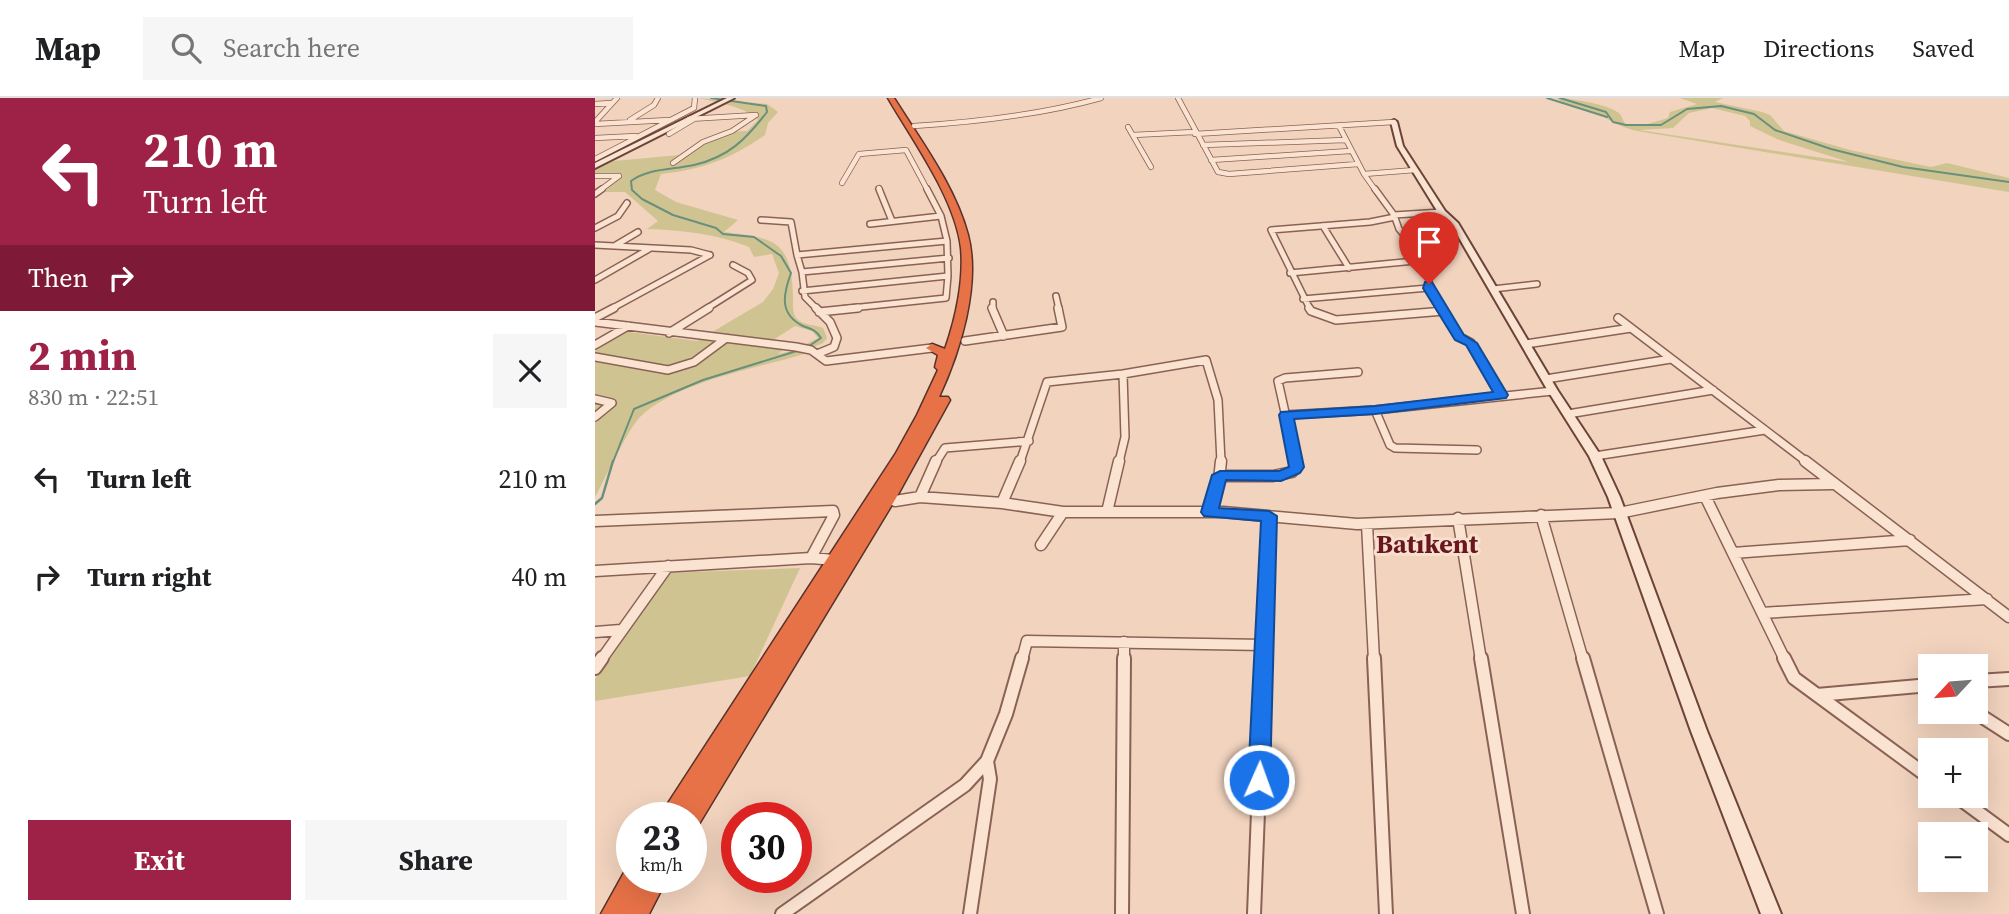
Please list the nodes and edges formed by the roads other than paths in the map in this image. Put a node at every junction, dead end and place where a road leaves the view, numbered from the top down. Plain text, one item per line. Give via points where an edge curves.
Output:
1 (618, 98) edge
2 (658, 98) edge
3 (695, 98) edge
4 (725, 98) edge
5 (731, 98) edge
6 (891, 98) edge
7 (898, 98) edge
8 (1101, 98) edge
9 (1178, 98) edge
10 (611, 103) junction
11 (715, 103) junction
12 (595, 104) edge
13 (692, 119) junction
14 (671, 120) junction
15 (628, 121) junction
16 (1394, 122) joint
17 (595, 123) edge
18 (914, 125) junction
19 (1339, 126) junction
20 (1128, 127) dead end
21 (1195, 133) junction
22 (669, 134) dead end
23 (1133, 135) junction
24 (642, 136) junction
25 (595, 138) edge
26 (1345, 140) junction
27 (1202, 145) junction
28 (1350, 151) junction
29 (1211, 160) junction
30 (595, 163) edge
31 (673, 163) dead end
32 (1358, 164) junction
33 (1151, 167) dead end
34 (1415, 170) junction
35 (1364, 174) junction
36 (595, 177) edge
37 (842, 183) dead end
38 (879, 188) dead end
39 (595, 194) edge
40 (627, 203) dead end
41 (1442, 212) junction
42 (941, 216) junction
43 (1395, 216) junction
44 (761, 220) dead end
45 (892, 221) junction
46 (870, 224) dead end
47 (1323, 226) junction
48 (595, 228) edge
49 (638, 232) dead end
50 (947, 241) junction
51 (595, 245) edge
52 (615, 246) junction
53 (651, 248) junction
54 (966, 249) junction
55 (797, 255) junction
56 (949, 258) junction
57 (1425, 260) junction
58 (733, 265) dead end
59 (1349, 268) junction
60 (802, 272) junction
61 (1290, 273) junction
62 (948, 276) junction
63 (595, 280) edge
64 (1537, 284) dead end
65 (1428, 288) junction
66 (1493, 289) junction
67 (802, 291) junction
68 (1056, 296) dead end
69 (1303, 299) junction
70 (993, 302) dead end
71 (1444, 311) junction
72 (818, 312) junction
73 (1618, 318) dead end
74 (595, 320) edge
75 (628, 326) junction
76 (1631, 328) junction
77 (669, 333) junction
78 (1004, 336) junction
79 (725, 339) junction
80 (965, 341) junction
81 (1526, 344) junction
82 (595, 345) edge
83 (932, 348) junction
84 (814, 352) junction
85 (595, 357) edge
86 (1671, 359) junction
87 (1358, 372) dead end
88 (1123, 374) junction
89 (1549, 385) junction
90 (1713, 390) junction
91 (1501, 395) junction
92 (595, 399) edge
93 (1375, 410) junction
94 (1568, 414) junction
95 (1286, 415) junction
96 (595, 417) edge
97 (1765, 430) junction
98 (1029, 441) junction
99 (1477, 450) dead end
100 (1595, 456) junction
101 (897, 464) junction
102 (1220, 475) junction
103 (1832, 484) junction
104 (1705, 496) junction
105 (920, 497) junction
106 (886, 502) junction
107 (1002, 503) junction
108 (1063, 512) junction
109 (1107, 512) junction
110 (1209, 512) junction
111 (1619, 513) junction
112 (1541, 515) junction
113 (1269, 516) junction
114 (1458, 518) junction
115 (598, 521) edge
116 (1367, 524) junction
117 (595, 531) edge
118 (1910, 540) junction
119 (1041, 545) dead end
120 (1733, 553) junction
121 (811, 558) junction
122 (834, 560) junction
123 (668, 566) junction
124 (595, 571) edge
125 (1987, 600) junction
126 (1762, 613) junction
127 (2009, 617) edge
128 (621, 630) junction
129 (595, 632) edge
130 (1124, 642) junction
131 (1264, 645) junction
132 (595, 668) edge
133 (2009, 679) edge
134 (1988, 680) edge
135 (1918, 686) edge
136 (1817, 695) junction
137 (1988, 720) edge
138 (2009, 734) edge
139 (986, 761) junction
140 (1918, 769) edge
141 (680, 802) edge
142 (700, 802) edge
143 (1972, 808) edge
144 (2009, 835) edge
145 (625, 893) edge
146 (647, 893) edge
147 (613, 914) edge
148 (636, 914) edge
149 (782, 914) edge
150 (969, 914) edge
151 (1122, 914) edge
152 (1254, 914) edge
153 (1387, 914) edge
154 (1523, 914) edge
155 (1657, 914) edge
156 (1772, 914) edge

1 - 10 street
2 - 15 street
3 - 14 street via 695,108
4 - 11 street
5 - 11 street
6 - 54 highway via 949,200
7 - 18 highway
8 - 18 street via 1065,109
9 - 21 street
10 - 12 street
10 - 17 street
11 - 13 street
11 - 30 street
13 - 22 street
13 - 30 street
13 - 31 street via 756,115
14 - 15 street
14 - 24 street
15 - 17 street
16 - 19 street
16 - 34 street via 1400,146
18 - 80 highway via 961,206 974,243 975,290
19 - 21 street
19 - 26 street
20 - 23 street
21 - 23 street
21 - 27 street
23 - 33 street
24 - 25 street
24 - 30 street
26 - 27 street
26 - 28 street
27 - 29 street
28 - 29 street
28 - 32 street
29 - 32 street via 1218,172 1229,174
32 - 35 street
34 - 35 street
34 - 41 street
35 - 43 street
36 - 39 street via 619,176
37 - 42 street via 859,154 906,150
38 - 45 street
40 - 48 street via 618,216
41 - 43 street
41 - 66 street via 1454,222
42 - 45 street
42 - 50 street
43 - 47 street
43 - 57 street via 1399,229
44 - 55 street via 790,222
45 - 46 street
47 - 59 street
47 - 61 street via 1271,230
49 - 52 street
50 - 55 street
50 - 56 street
51 - 52 street
52 - 53 street
53 - 63 street
53 - 74 street via 710,255
54 - 83 highway via 947,341
54 - 101 highway via 956,340 944,374
55 - 60 street
56 - 60 street
56 - 62 street
57 - 59 street
57 - 65 street via 1430,273
58 - 77 street via 752,279
59 - 61 street
60 - 67 street
61 - 69 street
62 - 67 street
62 - 72 street via 946,299
64 - 66 street
65 - 69 street
65 - 71 street
66 - 81 street
67 - 72 street
68 - 78 street via 1062,327
69 - 71 street via 1310,310 1336,320
70 - 78 street
71 - 91 street via 1460,337 1471,343
72 - 84 street via 837,338 834,347
73 - 76 street
74 - 75 street
75 - 77 street
75 - 82 street
76 - 81 street
76 - 86 street
77 - 79 street
78 - 80 street
79 - 84 street
79 - 85 street via 694,362 668,370
80 - 106 highway via 924,437
81 - 89 street
83 - 84 street via 839,360 826,360
83 - 101 highway via 945,352 944,359
86 - 89 street
86 - 90 street
87 - 95 street via 1281,379 1278,384
88 - 98 street via 1047,382
88 - 102 street via 1207,361 1216,386
88 - 109 street via 1125,437
89 - 91 street
89 - 94 street
90 - 94 street
90 - 97 street
91 - 93 street
92 - 96 street via 612,403
93 - 95 street
93 - 99 street via 1395,448
94 - 100 street
95 - 102 street via 1295,470 1281,476
97 - 100 street
97 - 103 street
98 - 105 street via 945,448
98 - 107 street
100 - 111 street
101 - 122 highway
102 - 110 street
103 - 104 street via 1779,485
103 - 118 street
104 - 111 street
104 - 120 street
105 - 106 street
105 - 107 street
106 - 142 highway
107 - 108 street
108 - 109 street
108 - 119 street
109 - 110 street
110 - 113 street
111 - 112 street
111 - 156 street
112 - 114 street
112 - 155 street
113 - 116 street
113 - 131 street
114 - 116 street
114 - 154 street
115 - 117 street
115 - 121 street via 833,512
116 - 153 street
118 - 120 street
118 - 125 street
120 - 126 street
121 - 122 street
121 - 123 street
122 - 141 highway
123 - 124 street
123 - 128 street
125 - 126 street
125 - 127 street
126 - 136 street via 1794,678
128 - 129 street
128 - 132 street
130 - 131 street
130 - 139 street via 1027,641 1006,714
130 - 151 street
131 - 152 street
133 - 134 street
135 - 136 street
136 - 140 street
137 - 138 street
139 - 149 street via 965,785
139 - 150 street via 990,779
143 - 144 street
145 - 147 highway
146 - 148 highway

